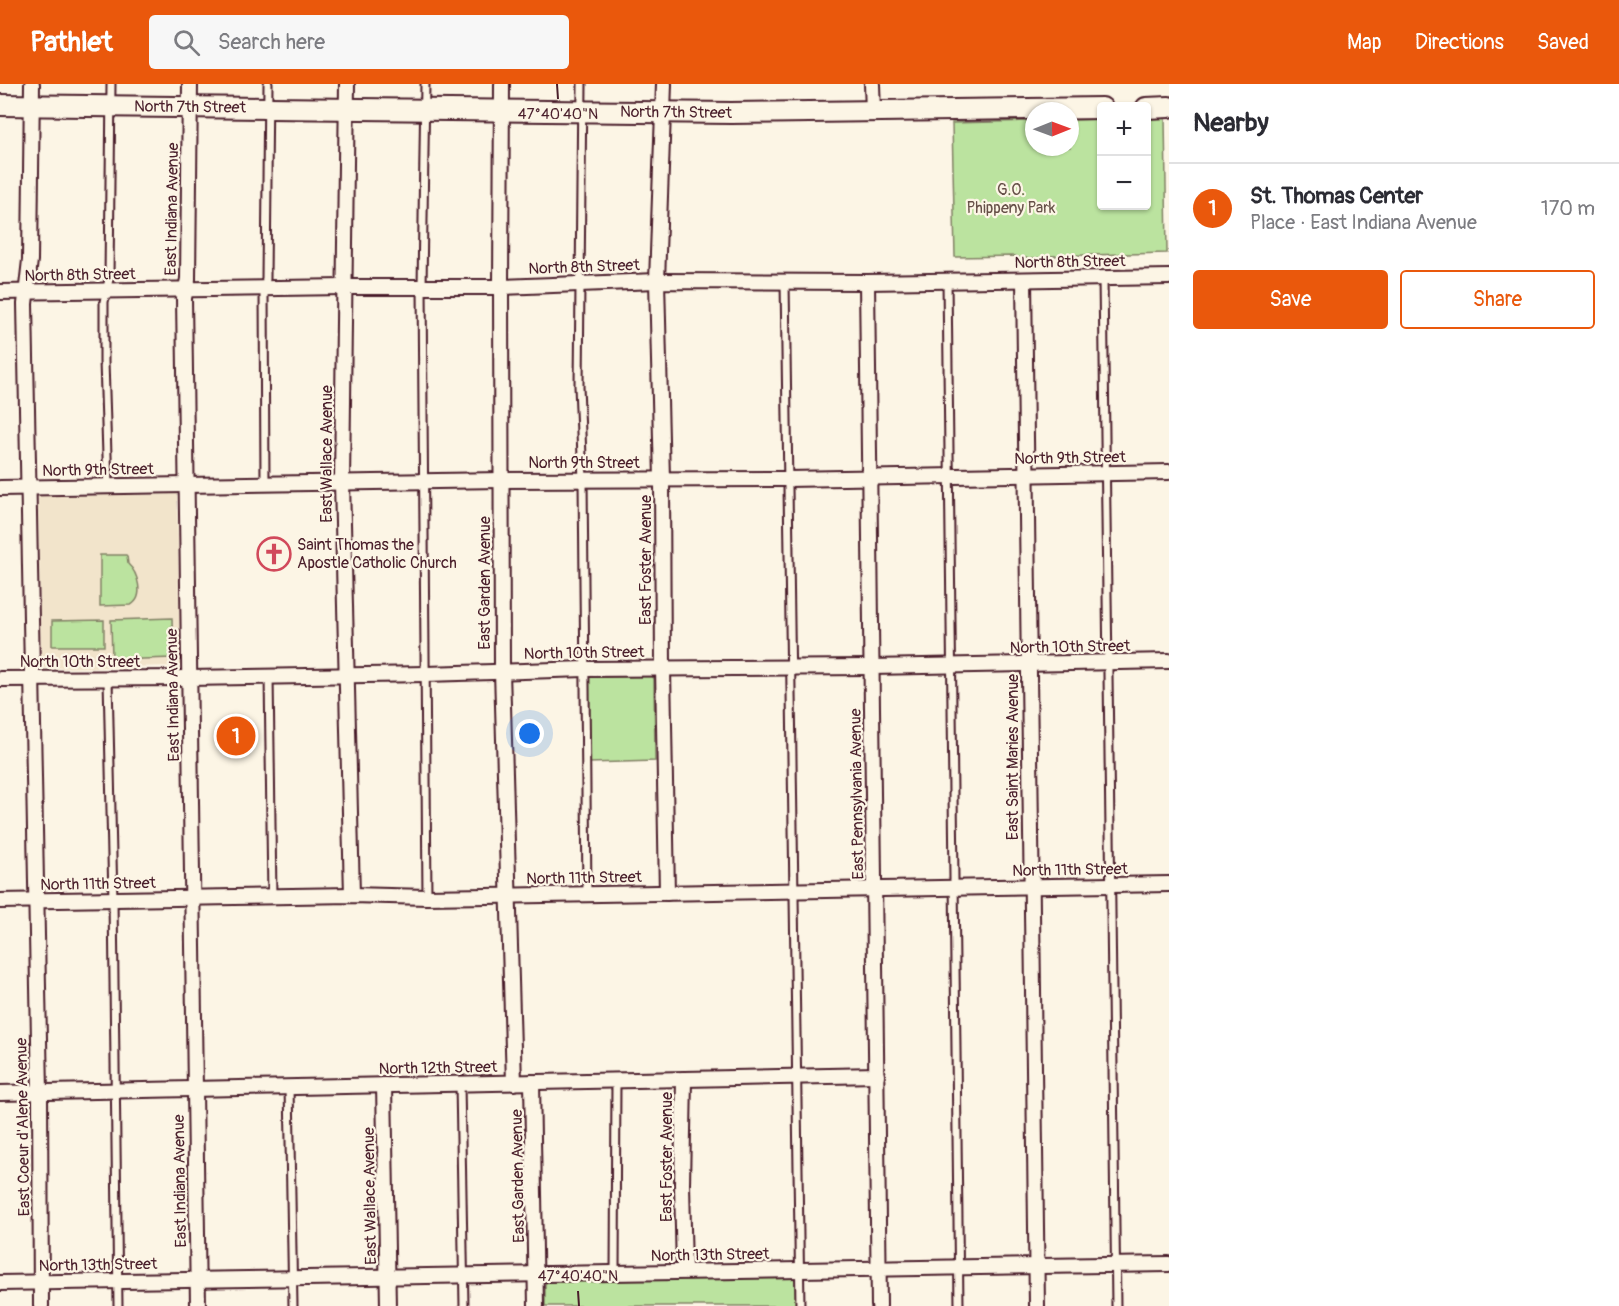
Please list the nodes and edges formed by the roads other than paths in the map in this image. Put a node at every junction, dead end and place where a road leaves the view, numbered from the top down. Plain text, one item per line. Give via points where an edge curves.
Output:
1 (32, 84) edge
2 (111, 84) edge
3 (190, 84) edge
4 (268, 84) edge
5 (347, 84) edge
6 (425, 84) edge
7 (502, 84) edge
8 (582, 84) edge
9 (664, 84) edge
10 (872, 84) edge
11 (0, 105) edge
12 (32, 106) junction
13 (111, 107) junction
14 (1169, 107) edge
15 (190, 108) junction
16 (268, 108) junction
17 (347, 108) junction
18 (1097, 108) edge
19 (1151, 108) edge
20 (425, 109) junction
21 (502, 110) junction
22 (582, 110) junction
23 (664, 112) junction
24 (873, 112) junction
25 (1169, 277) edge
26 (1103, 278) junction
27 (1024, 280) junction
28 (657, 281) junction
29 (947, 281) junction
30 (784, 282) junction
31 (867, 282) junction
32 (580, 284) junction
33 (344, 287) junction
34 (422, 287) junction
35 (501, 287) junction
36 (186, 289) junction
37 (264, 289) junction
38 (0, 292) edge
39 (27, 292) junction
40 (106, 292) junction
41 (1169, 472) edge
42 (1106, 473) junction
43 (1027, 475) junction
44 (949, 476) junction
45 (869, 477) junction
46 (662, 479) junction
47 (788, 479) junction
48 (501, 480) junction
49 (583, 480) junction
50 (423, 481) junction
51 (342, 482) junction
52 (266, 484) junction
53 (187, 485) junction
54 (108, 487) junction
55 (0, 488) edge
56 (28, 488) junction
57 (1169, 661) edge
58 (1108, 662) junction
59 (1029, 664) junction
60 (951, 665) junction
61 (872, 667) junction
62 (663, 668) junction
63 (790, 668) junction
64 (585, 669) junction
65 (502, 671) junction
66 (426, 674) junction
67 (348, 675) junction
68 (269, 676) junction
69 (189, 678) junction
70 (33, 679) junction
71 (108, 679) junction
72 (0, 680) edge
73 (1169, 884) edge
74 (1111, 885) junction
75 (1031, 887) junction
76 (954, 888) junction
77 (874, 889) junction
78 (794, 891) junction
79 (667, 893) junction
80 (588, 894) junction
81 (352, 895) junction
82 (508, 896) junction
83 (272, 897) junction
84 (427, 897) junction
85 (194, 899) junction
86 (113, 900) junction
87 (0, 901) edge
88 (36, 901) junction
89 (877, 1076) junction
90 (797, 1077) junction
91 (684, 1079) junction
92 (616, 1081) junction
93 (532, 1082) junction
94 (514, 1083) junction
95 (460, 1084) junction
96 (384, 1085) junction
97 (289, 1087) junction
98 (196, 1089) junction
99 (115, 1090) junction
100 (40, 1092) junction
101 (0, 1093) edge
102 (1169, 1264) edge
103 (1115, 1265) junction
104 (958, 1267) junction
105 (1037, 1267) junction
106 (879, 1268) junction
107 (800, 1269) junction
108 (684, 1271) junction
109 (536, 1274) junction
110 (615, 1274) junction
111 (463, 1276) junction
112 (293, 1278) junction
113 (388, 1278) junction
114 (198, 1280) junction
115 (118, 1281) junction
116 (0, 1283) edge
117 (41, 1283) junction
118 (41, 1306) edge
119 (118, 1306) edge
120 (198, 1306) edge
121 (293, 1306) edge
122 (388, 1306) edge
123 (464, 1306) edge
124 (536, 1306) edge
125 (800, 1306) edge
126 (879, 1306) edge
127 (959, 1306) edge
128 (1037, 1306) edge
129 (1116, 1306) edge

1 - 12 street, East Coeur d'Alene Avenue
2 - 13 lane
3 - 15 street, East Indiana Avenue
4 - 16 lane
5 - 17 street, East Wallace Avenue
6 - 20 lane
7 - 21 street, East Garden Avenue
8 - 22 lane
9 - 23 street, East Foster Avenue
10 - 24 street
11 - 12 street, North 7th Street
12 - 13 street, North 7th Street
12 - 39 street, East Coeur d'Alene Avenue
13 - 15 street, North 7th Street
13 - 40 lane
14 - 19 street
15 - 16 street, North 7th Street
15 - 36 street, East Indiana Avenue
16 - 17 street, North 7th Street
16 - 37 lane
17 - 20 street, North 7th Street
17 - 33 street, East Wallace Avenue
18 - 24 street, North 7th Street
20 - 21 street, North 7th Street
20 - 34 lane
21 - 22 street, North 7th Street
21 - 35 street, East Garden Avenue
22 - 23 street, North 7th Street
22 - 32 lane
23 - 24 street, North 7th Street
23 - 28 street, East Foster Avenue
25 - 26 street, North 8th Street
26 - 27 street, North 8th Street
26 - 42 lane
27 - 29 street, North 8th Street
27 - 43 street, East Saint Maries Avenue
28 - 30 street, North 8th Street
28 - 32 street, North 8th Street
28 - 46 street, East Foster Avenue
29 - 31 street, North 8th Street
29 - 44 lane
30 - 31 street, North 8th Street
30 - 47 lane
31 - 45 street, East Pennsylvania Avenue
32 - 35 street, North 8th Street
32 - 49 lane
33 - 34 street, North 8th Street
33 - 37 street, North 8th Street
33 - 51 street, East Wallace Avenue
34 - 35 street, North 8th Street
34 - 50 lane
35 - 48 street, East Garden Avenue
36 - 37 street, North 8th Street
36 - 40 street, North 8th Street
36 - 53 street, East Indiana Avenue
37 - 52 lane
38 - 39 street, North 8th Street
39 - 40 street, North 8th Street
39 - 56 street, East Coeur d'Alene Avenue
40 - 54 lane
41 - 42 street, North 9th Street
42 - 43 street, North 9th Street
42 - 58 lane
43 - 44 street, North 9th Street
43 - 59 street, East Saint Maries Avenue
44 - 45 street, North 9th Street
44 - 60 lane
45 - 47 street, North 9th Street
45 - 61 street, East Pennsylvania Avenue
46 - 47 street, North 9th Street
46 - 49 street, North 9th Street
46 - 62 street, East Foster Avenue
47 - 63 lane
48 - 49 street, North 9th Street
48 - 50 street, North 9th Street
48 - 65 street, East Garden Avenue
49 - 64 lane
50 - 51 street, North 9th Street
50 - 66 lane
51 - 52 street, North 9th Street
51 - 67 street, East Wallace Avenue
52 - 53 street, North 9th Street
53 - 54 street, North 9th Street
53 - 69 street, East Indiana Avenue
54 - 56 street, North 9th Street
55 - 56 street, North 9th Street
56 - 70 street, East Coeur d'Alene Avenue
57 - 58 street, North 10th Street
58 - 59 street, North 10th Street
58 - 74 lane
59 - 60 street, North 10th Street
59 - 75 street, East Saint Maries Avenue
60 - 61 street, North 10th Street
60 - 76 lane
61 - 63 street, North 10th Street
61 - 77 street, East Pennsylvania Avenue
62 - 63 street, North 10th Street
62 - 64 street, North 10th Street
62 - 79 street, East Foster Avenue
63 - 78 lane
64 - 65 street, North 10th Street
64 - 80 lane
65 - 66 street, North 10th Street
65 - 82 street, East Garden Avenue
66 - 67 street, North 10th Street
66 - 84 lane
67 - 68 street, North 10th Street
67 - 81 street, East Wallace Avenue
68 - 69 street, North 10th Street
68 - 83 lane
69 - 71 street, North 10th Street
69 - 85 street, East Indiana Avenue
70 - 71 street, North 10th Street
70 - 72 street, North 10th Street
70 - 88 street, East Coeur d'Alene Avenue
71 - 86 lane
73 - 74 street, North 11th Street
74 - 75 street, North 11th Street
74 - 103 lane
75 - 76 street, North 11th Street
75 - 105 street, East Saint Maries Avenue
76 - 77 street, North 11th Street
76 - 104 lane
77 - 78 street, North 11th Street
77 - 89 street, East Pennsylvania Avenue
78 - 79 street, North 11th Street
78 - 90 lane
79 - 80 street, North 11th Street
80 - 82 street, North 11th Street
81 - 83 street, North 11th Street
81 - 84 street, North 11th Street
82 - 84 street, North 11th Street
82 - 94 street, East Garden Avenue
83 - 85 street, North 11th Street
85 - 86 street, North 11th Street
85 - 98 street, East Indiana Avenue
86 - 88 street, North 11th Street
86 - 99 lane
87 - 88 street, North 11th Street
88 - 100 street, East Coeur d'Alene Avenue
89 - 90 street, North 12th Street
89 - 106 street, East Pennsylvania Avenue
90 - 91 street, North 12th Street
90 - 107 lane
91 - 92 street, North 12th Street
91 - 108 street, East Foster Avenue
92 - 93 street, North 12th Street
92 - 110 lane
93 - 94 street, North 12th Street
93 - 109 street, East Garden Avenue
94 - 95 street, North 12th Street
95 - 96 street, North 12th Street
95 - 111 lane
96 - 97 street, North 12th Street
96 - 113 street, East Wallace Avenue
97 - 98 street, North 12th Street
97 - 112 lane
98 - 99 street, North 12th Street
98 - 114 street, East Indiana Avenue
99 - 100 street, North 12th Street
99 - 115 lane
100 - 101 street, North 12th Street
100 - 117 street, East Coeur d'Alene Avenue
102 - 103 street, North 13th Street
103 - 105 street, North 13th Street
103 - 129 lane
104 - 105 street, North 13th Street
104 - 106 street, North 13th Street
104 - 127 lane
105 - 128 street, East Saint Maries Avenue
106 - 107 street, North 13th Street
106 - 126 street, East Pennsylvania Avenue
107 - 108 street, North 13th Street
107 - 125 lane
108 - 110 street, North 13th Street
109 - 110 street, North 13th Street
109 - 111 street, North 13th Street
109 - 124 street, East Garden Avenue
111 - 113 street, North 13th Street
111 - 123 lane
112 - 113 street, North 13th Street
112 - 114 street, North 13th Street
112 - 121 lane
113 - 122 street, East Wallace Avenue
114 - 115 street, North 13th Street
114 - 120 street, East Indiana Avenue
115 - 117 street, North 13th Street
115 - 119 lane
116 - 117 street, North 13th Street
117 - 118 street, East Coeur d'Alene Avenue

